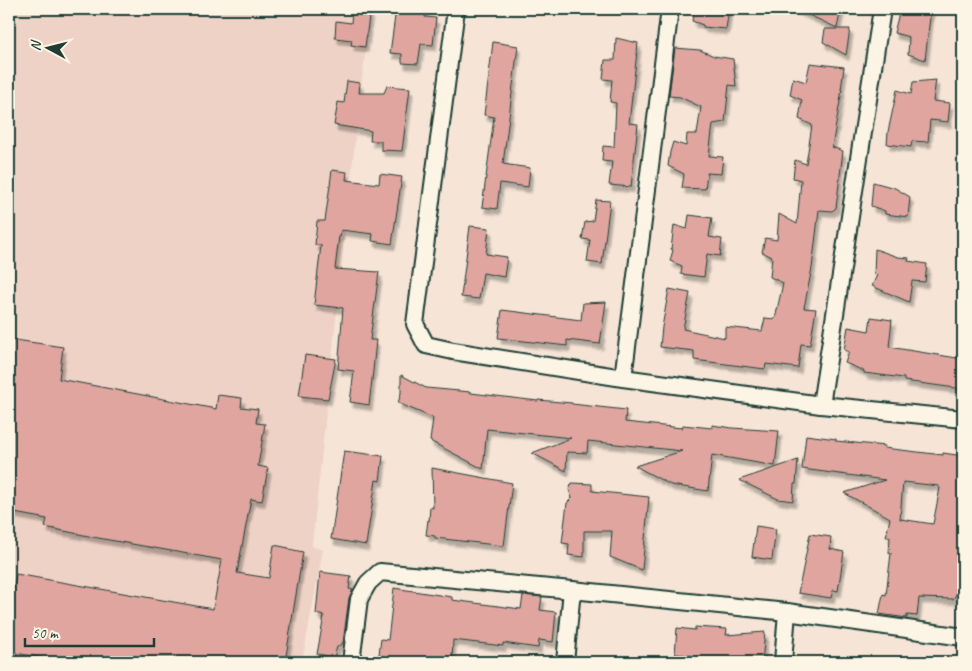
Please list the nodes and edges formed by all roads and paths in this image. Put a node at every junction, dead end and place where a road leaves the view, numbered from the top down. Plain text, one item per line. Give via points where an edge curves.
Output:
1 (456, 9) edge
2 (670, 9) edge
3 (882, 9) edge
4 (623, 378) junction
5 (821, 405) junction
6 (963, 419) edge
7 (572, 590) junction
8 (787, 612) junction
9 (963, 637) edge
10 (351, 662) edge
11 (565, 662) edge
12 (783, 662) edge

1 - 4 street via 415,324 426,345
2 - 4 street
3 - 5 street
4 - 5 street
5 - 6 street
7 - 8 street
7 - 10 street via 380,572 368,583 359,599
7 - 11 street
8 - 9 street
8 - 12 street

